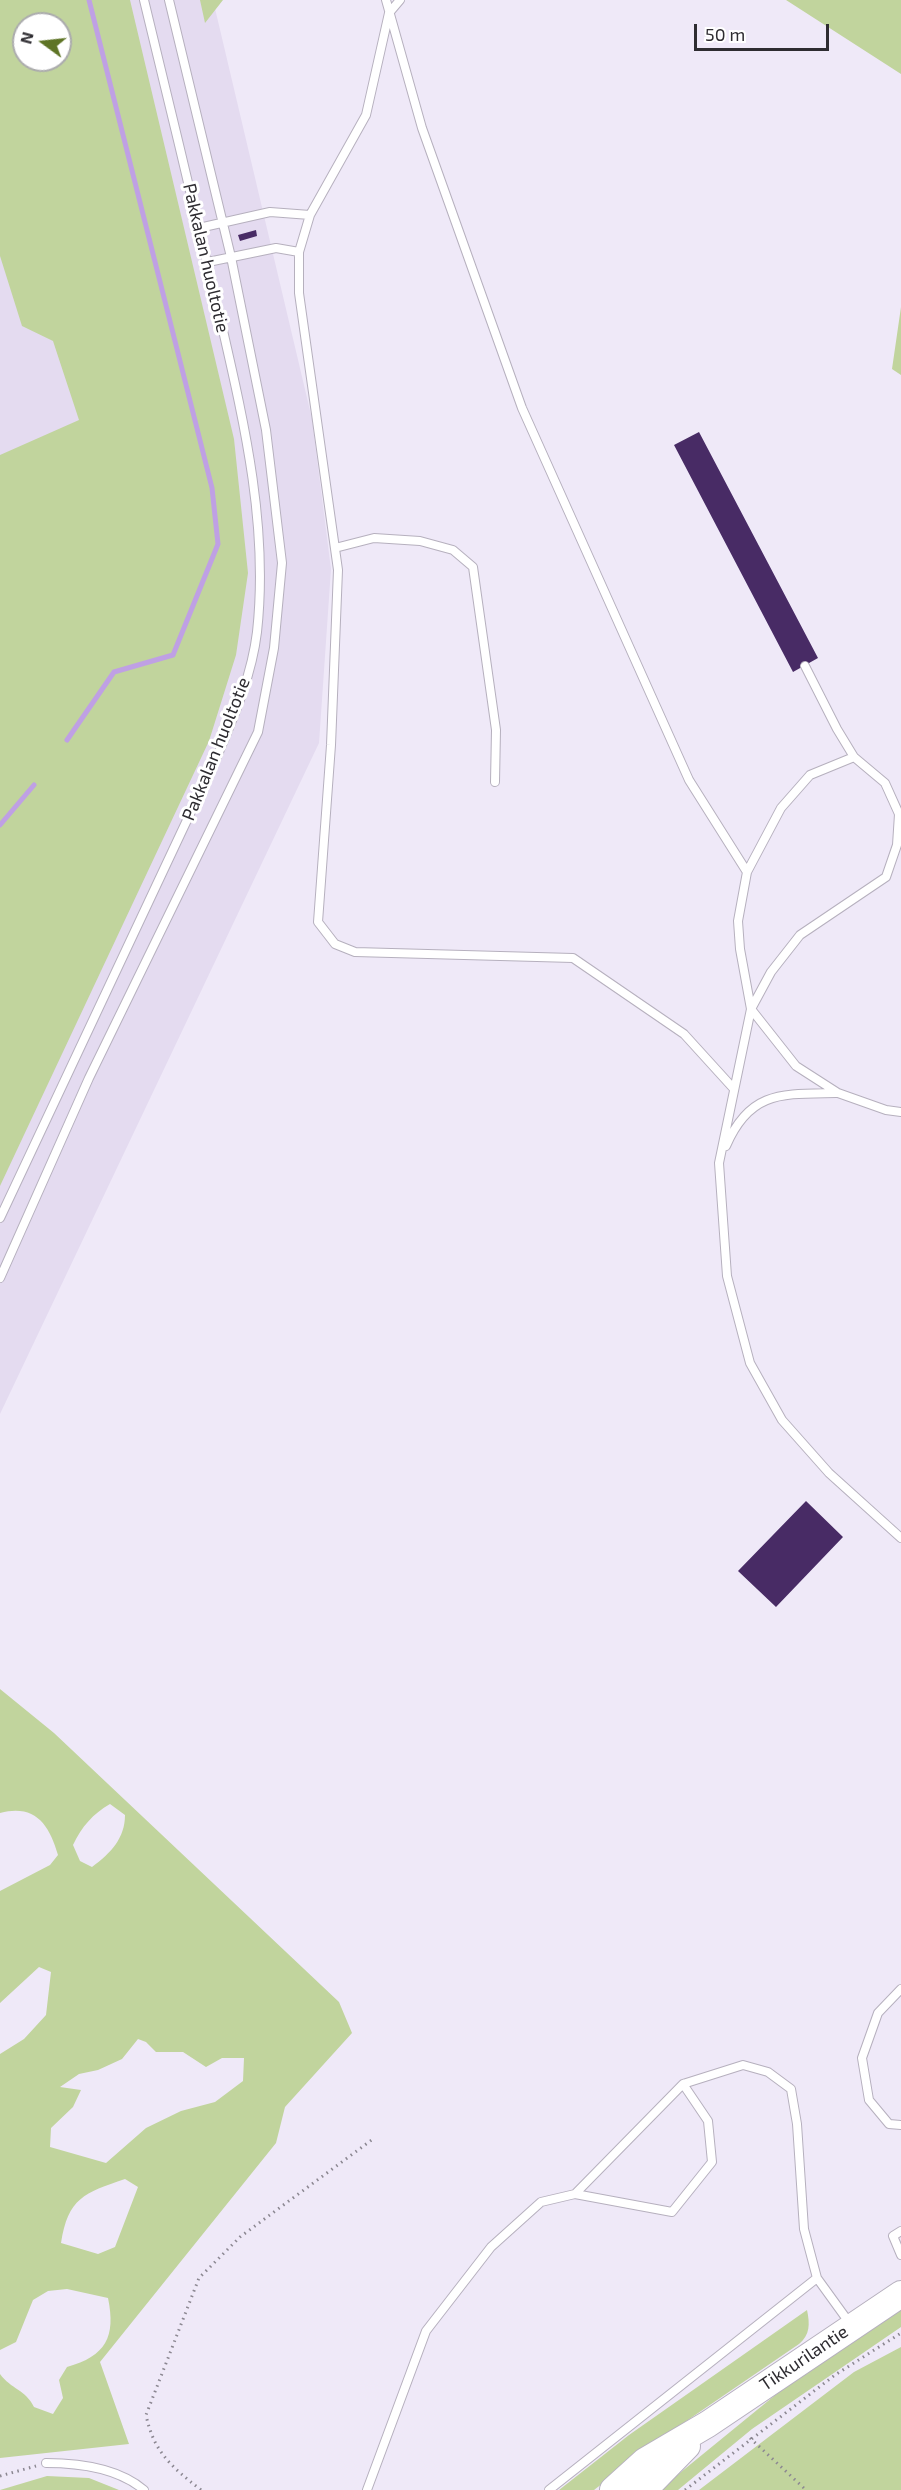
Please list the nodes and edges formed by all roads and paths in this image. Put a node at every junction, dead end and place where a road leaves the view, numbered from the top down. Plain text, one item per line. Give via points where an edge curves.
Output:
1 (144, 0) edge
2 (169, 0) edge
3 (386, 0) edge
4 (400, 0) edge
5 (389, 13) junction
6 (310, 214) junction
7 (221, 222) junction
8 (199, 228) junction
9 (299, 252) junction
10 (231, 257) junction
11 (208, 262) junction
12 (335, 548) junction
13 (805, 666) dead end
14 (854, 757) junction
15 (495, 782) dead end
16 (747, 872) junction
17 (751, 1009) junction
18 (734, 1089) junction
19 (838, 1093) junction
20 (901, 1112) edge
21 (719, 1163) junction
22 (0, 1218) edge
23 (0, 1278) edge
24 (901, 1538) edge
25 (901, 1989) edge
26 (683, 2084) junction
27 (901, 2125) edge
28 (373, 2139) dead end
29 (575, 2194) junction
30 (901, 2231) edge
31 (901, 2255) edge
32 (817, 2278) junction
33 (901, 2294) edge
34 (851, 2326) junction
35 (901, 2332) edge
36 (708, 2424) junction
37 (750, 2438) junction
38 (46, 2463) joint
39 (0, 2476) edge
40 (144, 2490) edge
41 (201, 2490) edge
42 (367, 2490) edge
43 (549, 2490) edge
44 (613, 2490) edge
45 (644, 2490) edge
46 (685, 2490) edge
47 (806, 2490) edge

1 - 8 lane, Pakkalan huoltotie
2 - 7 lane
3 - 5 lane
4 - 5 lane
5 - 6 lane via 366,116
5 - 16 lane via 422,128 522,408 689,780
6 - 7 lane via 270,212
6 - 9 lane
7 - 8 lane
7 - 10 lane
8 - 11 lane, Pakkalan huoltotie
9 - 10 lane via 276,248
9 - 12 lane via 299,292
10 - 11 lane
10 - 23 lane via 266,430 282,563 274,648 258,732 89,1078
11 - 22 lane, Pakkalan huoltotie via 253,477 260,570 252,656 219,752
12 - 15 lane via 374,538 420,541 453,550 473,567 496,730
12 - 18 lane via 338,570 331,745 318,922 335,944 355,952 573,958 684,1034
13 - 14 lane
14 - 16 lane via 810,775 782,808
14 - 17 lane via 885,783 899,814 897,845 886,877 800,935 771,972
16 - 17 lane via 738,921
17 - 18 lane
17 - 19 lane via 796,1066
18 - 21 lane
19 - 20 lane
19 - 21 lane via 785,1094 759,1102 735,1124
21 - 24 lane via 727,1276 750,1364 782,1420 829,1473
25 - 27 lane via 878,2013 862,2058 868,2100 889,2124
26 - 29 lane
26 - 29 lane via 708,2121 712,2162 672,2212
26 - 32 lane via 743,2065 768,2072 791,2089 804,2229
28 - 41 path via 240,2237 199,2278 146,2415 151,2436 168,2463
29 - 42 lane via 541,2202 499,2240 426,2331
30 - 31 lane via 893,2236
32 - 34 lane
32 - 43 lane
33 - 34 main road, Tikkurilantie
34 - 36 main road, Tikkurilantie
35 - 37 path
36 - 44 main road, Tikkurilantie via 645,2461
36 - 45 main road, Tikkurilantie
37 - 46 path
37 - 47 path
38 - 39 path
38 - 40 lane via 78,2463 118,2475

